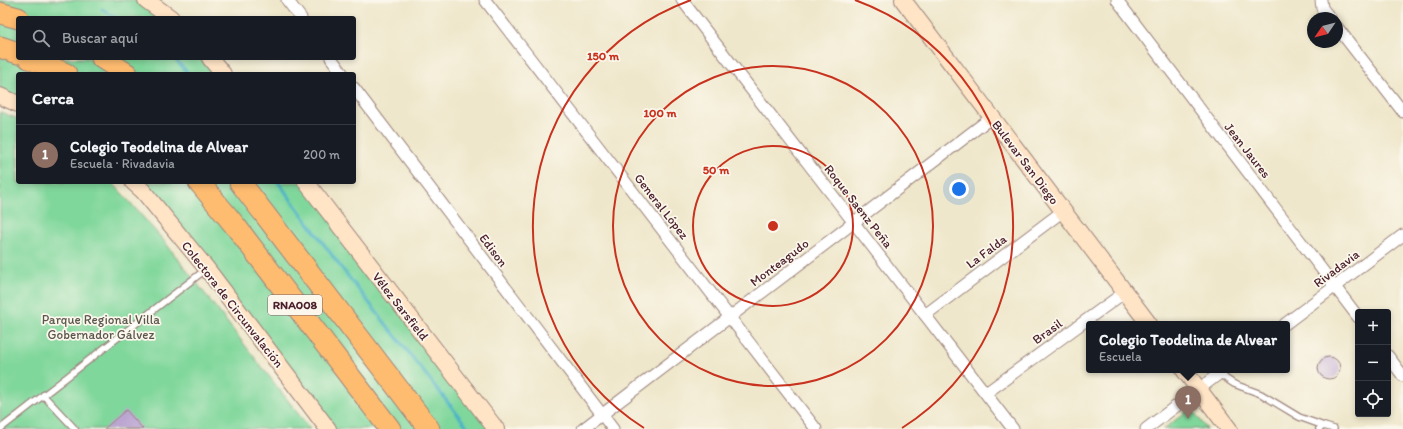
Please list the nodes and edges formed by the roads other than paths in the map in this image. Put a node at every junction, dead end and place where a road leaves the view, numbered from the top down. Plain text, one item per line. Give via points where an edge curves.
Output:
1 (146, 0) edge
2 (287, 0) edge
3 (485, 0) edge
4 (682, 0) edge
5 (902, 0) edge
6 (1117, 0) edge
7 (1321, 0) edge
8 (1325, 12) edge
9 (0, 13) edge
10 (168, 16) edge
11 (299, 16) edge
12 (16, 17) edge
13 (1343, 35) edge
14 (0, 47) edge
15 (16, 53) edge
16 (34, 60) edge
17 (105, 60) edge
18 (212, 60) edge
19 (332, 60) edge
20 (61, 72) edge
21 (124, 72) edge
22 (221, 72) edge
23 (342, 72) edge
24 (356, 91) edge
25 (0, 96) edge
26 (16, 103) edge
27 (1403, 112) edge
28 (992, 117) junction
29 (136, 184) edge
30 (201, 184) edge
31 (242, 184) edge
32 (308, 184) edge
33 (1063, 211) junction
34 (854, 222) junction
35 (1403, 235) edge
36 (207, 269) junction
37 (1335, 286) junction
38 (1125, 292) junction
39 (1355, 313) edge
40 (925, 314) junction
41 (730, 316) junction
42 (1147, 321) edge
43 (1289, 321) edge
44 (1391, 360) edge
45 (1186, 373) edge
46 (1221, 373) edge
47 (1223, 373) edge
48 (1403, 376) edge
49 (1199, 389) junction
50 (986, 394) junction
51 (43, 395) junction
52 (602, 414) junction
53 (1321, 427) edge
54 (0, 429) edge
55 (75, 429) edge
56 (328, 429) edge
57 (390, 429) edge
58 (429, 429) edge
59 (496, 429) edge
60 (583, 429) edge
61 (613, 429) edge
62 (816, 429) edge
63 (1013, 429) edge
64 (1146, 429) edge
65 (1229, 429) edge
66 (1334, 429) edge

1 - 10 main road
2 - 11 street
3 - 41 street, General López
4 - 34 street, Roque Saenz Peña
5 - 28 main road, Bulevar San Diego
6 - 37 street, Jean Jaures
7 - 8 street
9 - 12 highway
13 - 27 street
14 - 15 highway
16 - 20 highway
17 - 21 highway
18 - 22 main road
19 - 23 street
24 - 52 street, Edison
25 - 26 main road
28 - 33 main road, Bulevar San Diego
28 - 34 street, Monteagudo
29 - 36 main road, Colectora de Circunvalación
30 - 57 highway, RNA008
31 - 58 highway, RNA008
32 - 59 main road, Vélez Sarsfield
33 - 38 main road, Bulevar San Diego
33 - 40 street, La Falda
34 - 40 street, Roque Saenz Peña
34 - 41 street, Monteagudo
35 - 37 street, Rivadavia
36 - 51 lane
36 - 56 main road, Colectora de Circunvalación
37 - 39 street, Jean Jaures
37 - 43 street, Rivadavia
38 - 42 main road, Bulevar San Diego
38 - 50 street, Brasil
40 - 50 street, Roque Saenz Peña
41 - 52 street, Monteagudo
41 - 62 street, General López
44 - 48 street
45 - 49 main road
46 - 49 street
47 - 53 lane via 1234,384 1260,394
49 - 64 street
49 - 65 main road
50 - 63 street, Roque Saenz Peña
51 - 54 lane
51 - 55 lane
52 - 60 street, Monteagudo
52 - 61 street, Edison
53 - 66 lane

